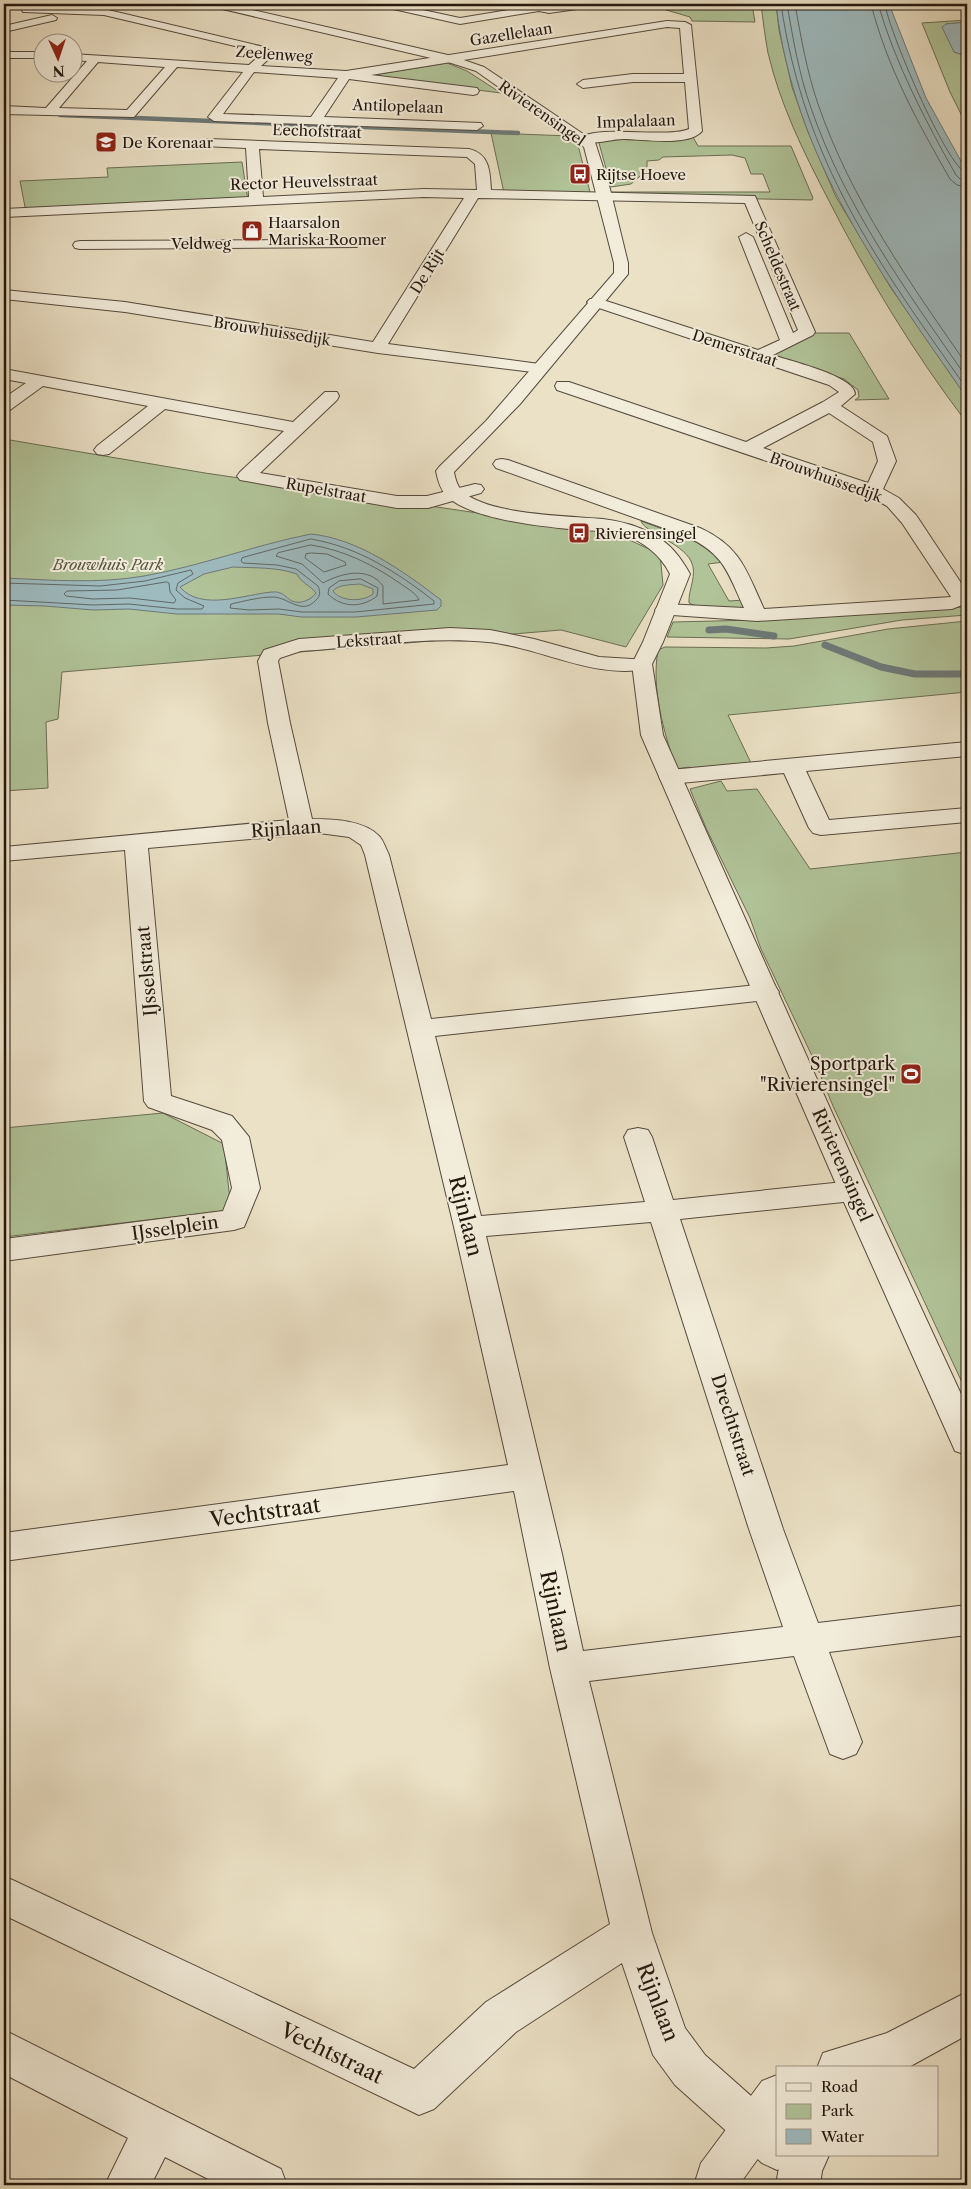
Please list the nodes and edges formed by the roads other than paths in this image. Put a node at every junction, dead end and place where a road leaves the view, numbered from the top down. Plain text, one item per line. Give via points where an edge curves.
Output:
1 (214, 4) edge
2 (384, 4) edge
3 (528, 4) edge
4 (590, 4) edge
5 (539, 8) junction
6 (27, 10) dead end
7 (67, 10) junction
8 (681, 24) joint
9 (4, 29) edge
10 (11, 42) dead end
11 (32, 52) edge
12 (32, 55) edge
13 (82, 58) edge
14 (95, 59) junction
15 (452, 59) junction
16 (7, 61) edge
17 (174, 64) junction
18 (251, 69) junction
19 (346, 75) junction
20 (690, 78) junction
21 (583, 84) dead end
22 (473, 91) dead end
23 (4, 110) edge
24 (49, 112) junction
25 (316, 119) junction
26 (477, 126) dead end
27 (584, 140) junction
28 (208, 143) dead end
29 (253, 150) junction
30 (479, 193) junction
31 (606, 198) junction
32 (730, 199) junction
33 (256, 200) junction
34 (224, 202) junction
35 (4, 213) edge
36 (221, 243) junction
37 (80, 244) dead end
38 (352, 244) dead end
39 (4, 295) edge
40 (594, 302) junction
41 (789, 342) junction
42 (378, 348) junction
43 (760, 356) junction
44 (541, 368) junction
45 (4, 374) edge
46 (39, 381) junction
47 (563, 386) dead end
48 (331, 396) dead end
49 (162, 404) junction
50 (4, 406) edge
51 (829, 406) junction
52 (297, 428) junction
53 (747, 449) junction
54 (104, 450) dead end
55 (456, 461) junction
56 (502, 464) dead end
57 (475, 489) junction
58 (873, 492) junction
59 (456, 494) junction
60 (604, 525) junction
61 (665, 610) junction
62 (757, 616) junction
63 (642, 664) junction
64 (967, 749) edge
65 (792, 766) junction
66 (670, 777) junction
67 (967, 815) edge
68 (302, 826) junction
69 (136, 841) junction
70 (4, 854) edge
71 (766, 992) junction
72 (419, 1030) junction
73 (158, 1101) joint
74 (638, 1137) dead end
75 (852, 1191) junction
76 (663, 1211) junction
77 (469, 1226) junction
78 (4, 1250) edge
79 (967, 1442) edge
80 (526, 1476) junction
81 (4, 1547) edge
82 (967, 1620) edge
83 (805, 1639) junction
84 (568, 1668) junction
85 (843, 1742) dead end
86 (4, 1895) edge
87 (632, 1933) junction
88 (967, 2013) edge
89 (4, 2051) edge
90 (887, 2060) edge
91 (850, 2066) edge
92 (156, 2129) junction
93 (776, 2140) edge
94 (776, 2152) edge
95 (127, 2185) edge
96 (265, 2185) edge
97 (716, 2185) edge

1 - 15 street, Rivierensingel
2 - 5 street via 460,21
3 - 5 street
4 - 5 street via 549,10
6 - 7 street
7 - 9 street via 38,22
7 - 18 street via 104,12 260,49 266,56
8 - 15 street, Gazellelaan
8 - 20 street, Impalalaan via 685,25
10 - 11 street
12 - 16 street via 21,55
13 - 14 street, Zeelenweg
14 - 17 street, Zeelenweg
14 - 24 street
15 - 19 street, Gazellelaan
15 - 27 street, Rivierensingel via 480,69
17 - 18 street, Zeelenweg
17 - 24 street via 130,114
18 - 19 street, Zeelenweg
18 - 25 street, Antilopelaan via 214,117
19 - 22 street, Zeelenweg
19 - 25 street, Antilopelaan
20 - 21 street via 634,78
20 - 27 street, Impalalaan via 696,131 678,136 620,135
23 - 24 street
25 - 26 street, Antilopelaan
27 - 31 street, Rivierensingel via 590,145
28 - 29 street, Eechofstraat
29 - 30 street, Eechofstraat via 469,153 478,156 482,162
29 - 33 street, Eechofstraat
30 - 31 street, Rector Heuvelsstraat
30 - 33 street, Rector Heuvelsstraat
30 - 42 street, De Rijt
31 - 32 street, Scheldestraat
31 - 40 street, Rivierensingel via 621,274
32 - 41 street, Scheldestraat
32 - 41 street, Scheldestraat via 750,200 806,332
33 - 34 street, Rector Heuvelsstraat
34 - 35 street, Rector Heuvelsstraat
34 - 36 street
36 - 37 street, Veldweg
36 - 38 street, Veldweg
39 - 42 street, Brouwhuissedijk via 125,307
40 - 43 street, Demerstraat
40 - 44 street, Rivierensingel
41 - 43 street, Scheldestraat
42 - 44 street, Brouwhuissedijk
43 - 51 street, Demerstraat via 835,380 847,390 847,394
44 - 55 street, Rivierensingel
45 - 46 street
46 - 49 street
46 - 50 street
47 - 53 street, Brouwhuissedijk
48 - 52 street, Rupelstraat
49 - 52 street
49 - 54 street
51 - 53 street, Demerstraat
51 - 58 street via 881,440 887,462
52 - 59 street, Rupelstraat via 246,476 397,502 428,502
53 - 58 street, Brouwhuissedijk
55 - 57 street
55 - 59 street, Rivierensingel via 445,471 447,481
56 - 62 street via 712,541 731,559
57 - 59 street, Rupelstraat
57 - 60 street via 512,503 588,518
58 - 62 street, Brouwhuissedijk via 893,502 910,519 961,597 959,601
59 - 60 street via 505,514
60 - 61 street via 655,542 673,559 680,574
61 - 62 street, Brouwhuissedijk
61 - 63 street
63 - 66 street, Rivierensingel via 652,735
63 - 68 street, Lekstraat via 598,663 490,636 450,634 299,645 271,654 268,661 279,723
64 - 65 street
65 - 66 street
65 - 67 street via 821,828
66 - 71 street, Rivierensingel
68 - 69 street, Rijnlaan
68 - 72 street, Rijnlaan via 330,826 354,831 371,841
69 - 70 street, Rijnlaan
69 - 73 street, IJsselstraat
71 - 72 street
71 - 75 street, Rivierensingel
72 - 77 street, Rijnlaan
73 - 78 street, IJsselplein via 222,1123 235,1137 246,1188 234,1220
74 - 76 street, Drechtstraat
75 - 76 street
75 - 79 street, Rivierensingel
76 - 77 street
76 - 83 street, Drechtstraat
77 - 80 street, Rijnlaan
80 - 81 street, Vechtstraat
80 - 84 street, Rijnlaan
82 - 83 street
83 - 84 street
83 - 85 street, Drechtstraat
84 - 87 street, Rijnlaan
86 - 87 street, Vechtstraat via 419,2094 502,2017
87 - 93 street, Rijnlaan via 668,2040 690,2070
88 - 90 street
89 - 92 street
90 - 91 street
92 - 95 street
92 - 96 street
94 - 97 street via 717,2179

